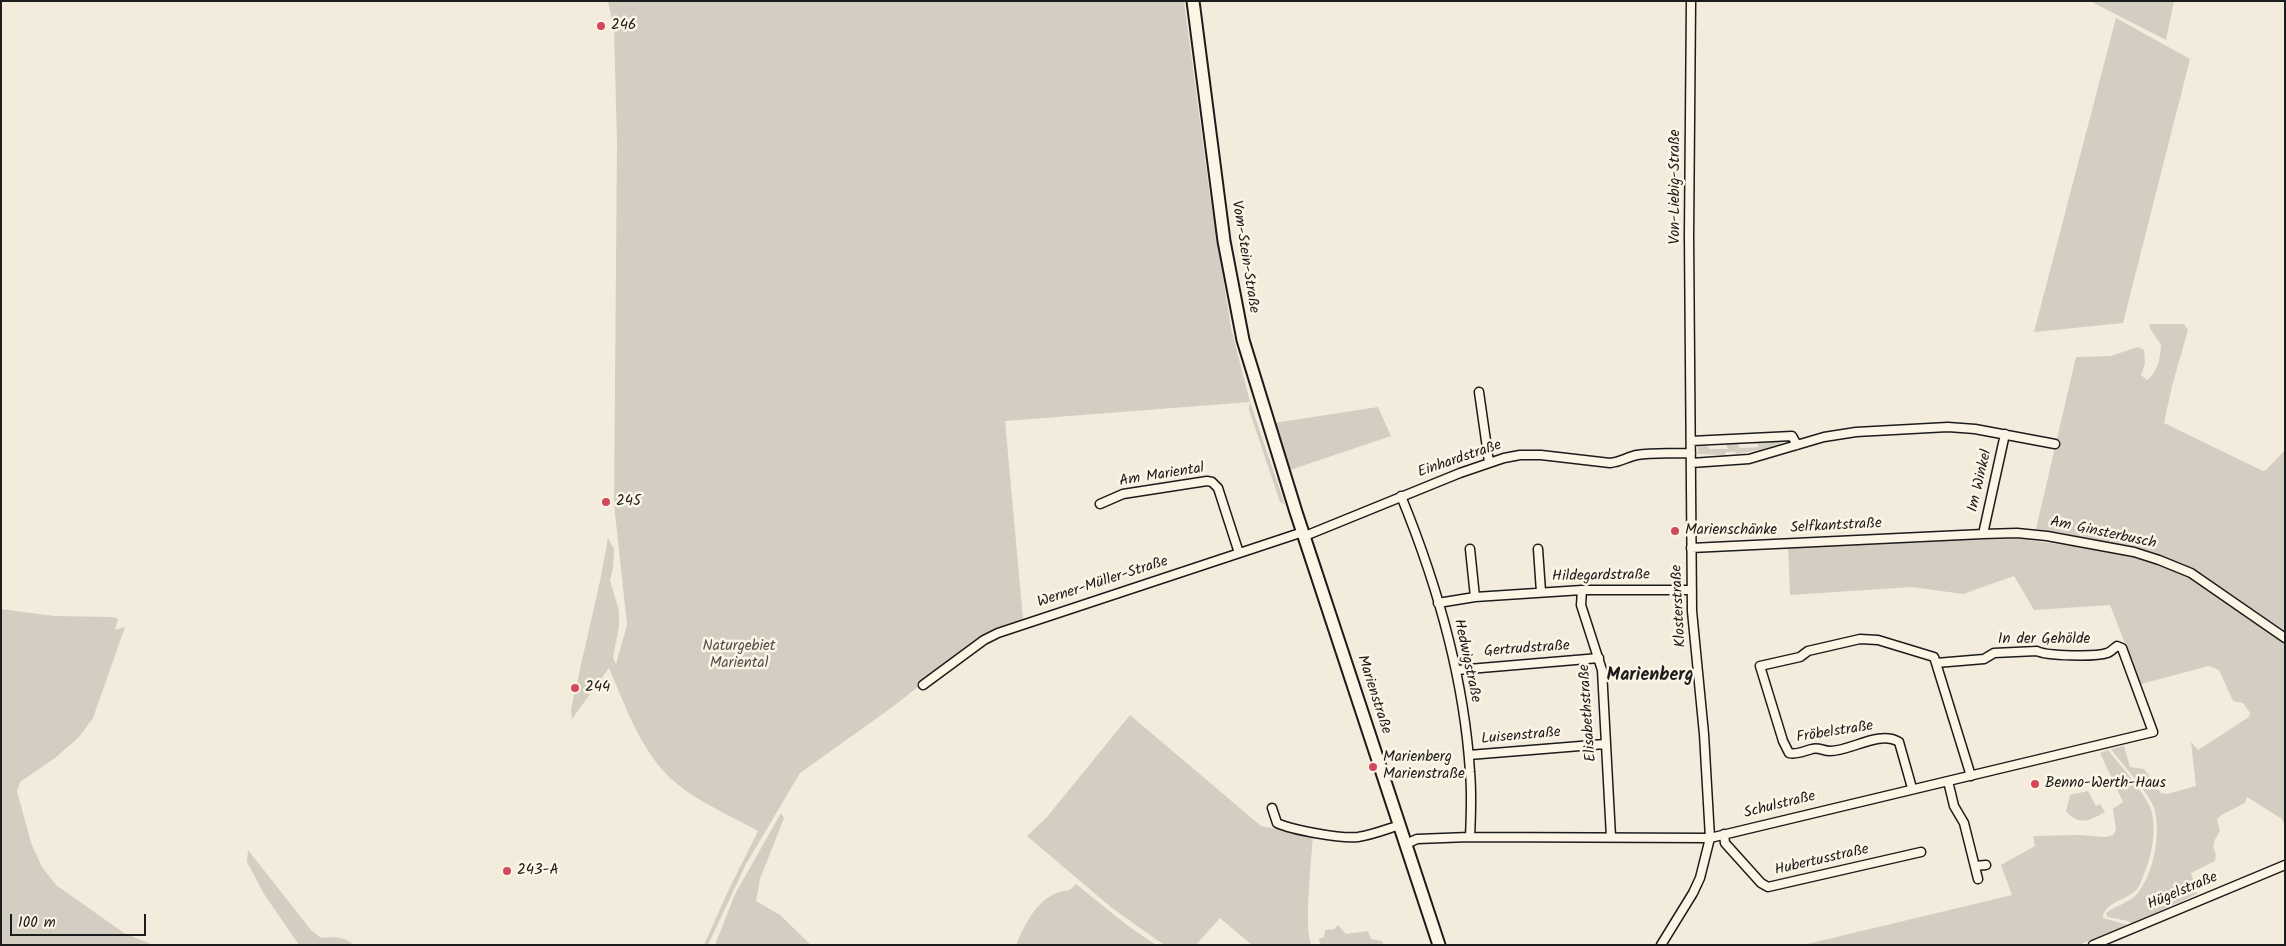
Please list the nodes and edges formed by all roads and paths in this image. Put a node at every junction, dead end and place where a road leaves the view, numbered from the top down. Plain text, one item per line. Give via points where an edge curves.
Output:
1 (1193, 1) edge
2 (1691, 1) edge
3 (1689, 373) joint
4 (1480, 392) dead end
5 (2005, 434) junction
6 (1691, 441) junction
7 (1797, 444) junction
8 (2055, 444) dead end
9 (1691, 453) junction
10 (1489, 462) junction
11 (1691, 463) junction
12 (1401, 496) junction
13 (1100, 504) dead end
14 (1296, 512) joint
15 (1304, 534) junction
16 (1983, 534) junction
17 (1691, 548) junction
18 (1470, 549) dead end
19 (1538, 549) dead end
20 (1239, 553) junction
21 (1582, 590) junction
22 (1692, 590) junction
23 (1541, 592) junction
24 (1475, 597) junction
25 (1438, 603) junction
26 (2285, 638) edge
27 (1599, 658) junction
28 (1936, 663) junction
29 (1456, 670) junction
30 (923, 685) dead end
31 (2153, 732) joint
32 (1605, 744) junction
33 (1469, 755) junction
34 (1971, 776) junction
35 (1948, 781) junction
36 (1912, 788) junction
37 (1272, 808) dead end
38 (1400, 825) junction
39 (1724, 834) junction
40 (1470, 837) junction
41 (1611, 837) junction
42 (1710, 838) junction
43 (1406, 844) junction
44 (1921, 852) dead end
45 (1986, 865) dead end
46 (2285, 865) edge
47 (1975, 866) junction
48 (1978, 879) dead end
49 (1439, 945) edge
50 (1660, 945) edge
51 (2093, 945) edge

1 - 14 main road, Vom-Stein-Straße via 1234,299 1254,378
2 - 3 street, Von-Liebig-Straße
3 - 6 street, Klosterstraße
4 - 10 street
5 - 7 street via 1948,427 1856,432
5 - 8 street
5 - 16 street, Im Winkel
6 - 7 street via 1792,436
6 - 9 street, Klosterstraße
7 - 11 street via 1750,459
9 - 10 street, Einhardstraße via 1639,454 1622,462 1598,463 1522,455
9 - 11 street, Klosterstraße
10 - 12 street, Einhardstraße
11 - 17 street, Klosterstraße
12 - 15 street, Einhardstraße
12 - 25 street, Hedwigstraße
13 - 20 street, Am Mariental via 1123,494 1212,482 1218,488
14 - 15 main road, Marienstraße
15 - 20 street, Werner-Müller-Straße
15 - 38 main road, Marienstraße
16 - 17 street, Selfkantstraße
16 - 26 street, Am Ginsterbusch via 2047,536 2134,552 2158,560 2191,573
17 - 22 street, Klosterstraße
18 - 24 street
19 - 23 street, Hildegardstraße
20 - 30 street, Werner-Müller-Straße via 998,633
21 - 22 street, Hildegardstraße
21 - 23 street, Hildegardstraße
21 - 27 street, Elisabethstraße via 1583,615
22 - 42 street, Klosterstraße
23 - 24 street, Hildegardstraße
24 - 25 street, Hildegardstraße
25 - 29 street, Hedwigstraße
27 - 29 street, Gertrudstraße
27 - 32 street, Elisabethstraße
28 - 31 street, In der Gehölde via 1984,659 1994,653 2038,651 2061,656 2107,653 2120,646
28 - 34 street
28 - 36 street, Fröbelstraße via 1934,658 1878,640 1860,639 1808,650 1800,657 1760,666 1789,753 1820,748 1830,751 1885,739 1895,740 1899,742
29 - 33 street, Hedwigstraße
31 - 34 street, Schulstraße
32 - 33 street, Luisenstraße
32 - 41 street, Elisabethstraße
33 - 40 street, Hedwigstraße
34 - 35 street, Schulstraße
35 - 36 street, Schulstraße
35 - 47 street via 1954,806 1964,823
36 - 39 street, Schulstraße
37 - 38 street via 1277,822 1286,827 1338,835 1358,837
38 - 43 main road, Marienstraße
39 - 42 street, Schulstraße
39 - 44 street, Hubertusstraße via 1725,843 1768,887
40 - 41 street, Schulstraße
40 - 43 street, Schulstraße via 1418,839
41 - 42 street, Schulstraße
42 - 50 street, Klosterstraße via 1700,878
43 - 49 main road, Marienstraße
45 - 47 street
46 - 51 street, Hügelstraße
47 - 48 street

